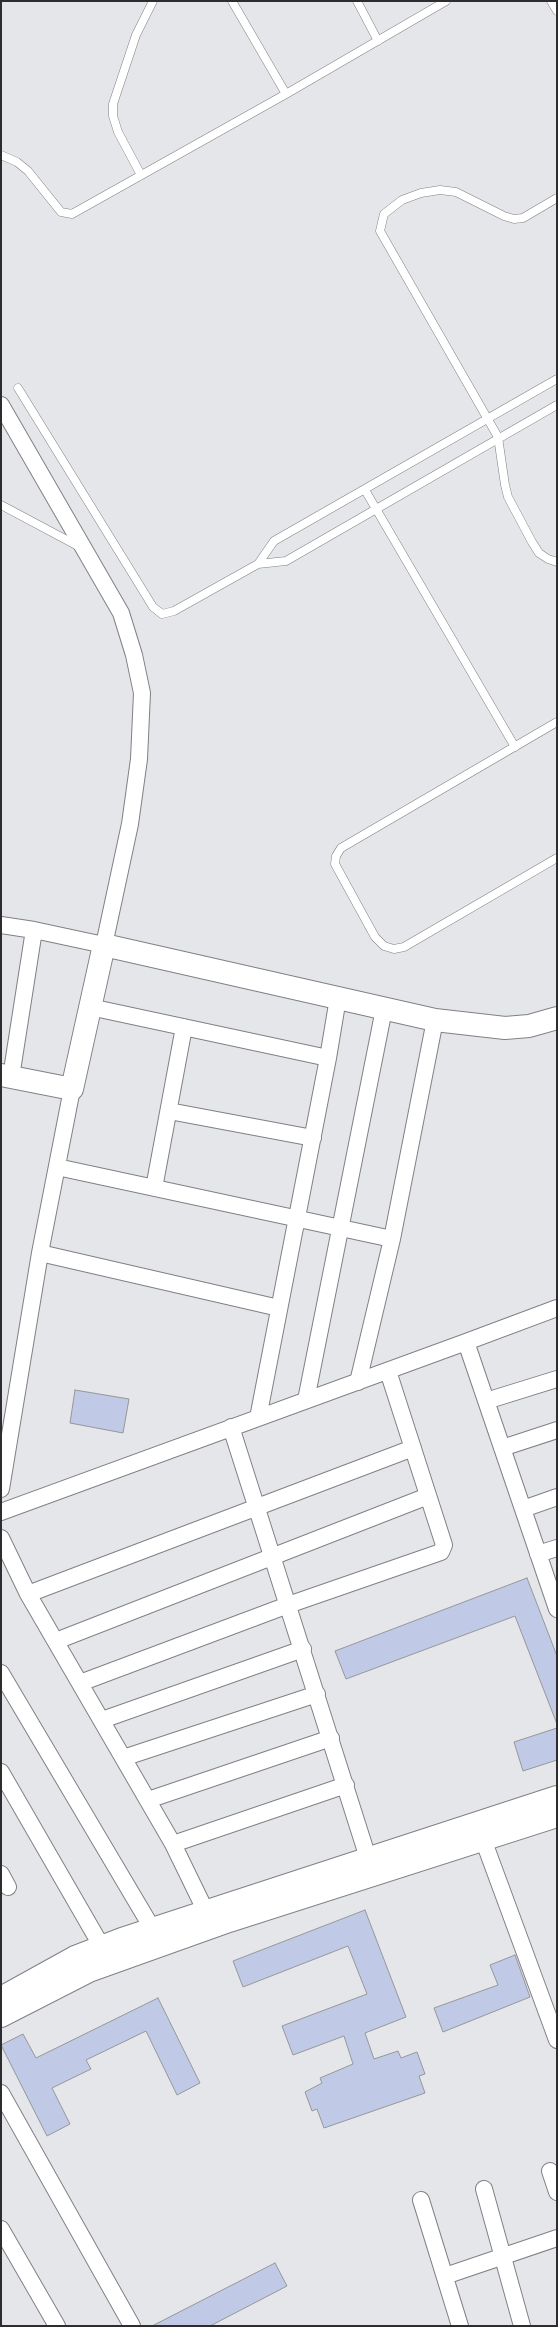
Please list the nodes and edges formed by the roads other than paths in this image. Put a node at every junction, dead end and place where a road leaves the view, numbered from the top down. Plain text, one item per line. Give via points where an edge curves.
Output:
1 (153, 1) edge
2 (232, 1) edge
3 (357, 1) edge
4 (446, 1) edge
5 (551, 1) edge
6 (557, 11) edge
7 (378, 40) junction
8 (286, 94) junction
9 (1, 149) edge
10 (4, 155) edge
11 (141, 175) junction
12 (557, 198) edge
13 (557, 380) edge
14 (18, 388) dead end
15 (1, 405) edge
16 (557, 405) edge
17 (487, 419) junction
18 (498, 437) junction
19 (365, 490) junction
20 (1, 504) edge
21 (375, 508) junction
22 (84, 549) junction
23 (557, 562) edge
24 (258, 564) junction
25 (557, 722) edge
26 (515, 747) junction
27 (557, 858) edge
28 (1, 925) edge
29 (34, 930) junction
30 (104, 945) junction
31 (338, 998) junction
32 (90, 1007) junction
33 (384, 1009) junction
34 (557, 1018) edge
35 (435, 1020) junction
36 (184, 1027) junction
37 (328, 1058) junction
38 (7, 1069) edge
39 (73, 1082) junction
40 (169, 1111) junction
41 (313, 1138) junction
42 (57, 1167) junction
43 (154, 1188) junction
44 (297, 1218) junction
45 (340, 1228) junction
46 (392, 1239) junction
47 (40, 1253) junction
48 (279, 1308) junction
49 (557, 1308) edge
50 (466, 1342) junction
51 (388, 1370) junction
52 (557, 1379) edge
53 (358, 1382) junction
54 (306, 1400) junction
55 (486, 1401) junction
56 (258, 1418) junction
57 (231, 1427) junction
58 (557, 1430) edge
59 (413, 1448) junction
60 (502, 1448) junction
61 (1, 1489) edge
62 (428, 1496) junction
63 (557, 1497) edge
64 (257, 1508) junction
65 (523, 1508) junction
66 (1, 1512) edge
67 (1, 1539) edge
68 (557, 1548) edge
69 (538, 1554) junction
70 (272, 1556) junction
71 (28, 1594) junction
72 (288, 1605) junction
73 (556, 1605) edge
74 (56, 1642) junction
75 (303, 1650) junction
76 (1, 1673) edge
77 (80, 1683) junction
78 (317, 1694) junction
79 (102, 1720) junction
80 (331, 1738) junction
81 (124, 1758) junction
82 (1, 1772) edge
83 (346, 1784) junction
84 (557, 1796) edge
85 (148, 1800) junction
86 (557, 1816) edge
87 (480, 1831) junction
88 (173, 1844) junction
89 (368, 1858) junction
90 (209, 1919) junction
91 (152, 1928) junction
92 (102, 1947) junction
93 (1, 1998) edge
94 (1, 2016) edge
95 (557, 2040) edge
96 (1, 2093) edge
97 (550, 2171) dead end
98 (484, 2189) dead end
99 (557, 2192) edge
100 (421, 2200) dead end
101 (1, 2229) edge
102 (557, 2238) edge
103 (502, 2257) junction
104 (445, 2276) junction
105 (57, 2326) edge
106 (132, 2326) edge
107 (460, 2326) edge
108 (522, 2326) edge

1 - 11 lane via 136,35 113,104 118,132
2 - 8 lane
3 - 7 lane
4 - 7 lane
5 - 6 lane
7 - 8 lane
8 - 11 lane
9 - 10 lane
10 - 11 lane via 28,171 66,214 72,214
12 - 17 lane via 523,218 514,219 456,192 440,190 420,193 391,207 380,224 382,238
13 - 17 lane
14 - 24 lane via 156,611 162,614 174,611
15 - 22 street
16 - 18 lane
17 - 18 lane
17 - 19 lane
18 - 21 lane
18 - 23 lane via 508,497 539,553
19 - 21 lane
19 - 24 lane via 274,541
20 - 22 lane
21 - 24 lane via 286,561
21 - 26 lane
22 - 30 street via 121,613 142,693 140,759
25 - 26 lane
26 - 27 lane via 341,848 335,864 375,937 384,946 394,949 404,947
28 - 29 street
29 - 30 street
29 - 38 street
30 - 31 street
30 - 32 street
31 - 33 street
31 - 37 street
32 - 36 street
32 - 39 street
33 - 35 street
33 - 45 street
34 - 35 street via 529,1026 505,1028
35 - 46 street
36 - 37 street
36 - 40 street
37 - 41 street
38 - 39 street
39 - 42 street
40 - 41 street
40 - 43 street
41 - 44 street
42 - 43 street
42 - 47 street
43 - 44 street
44 - 45 street
44 - 48 street
45 - 46 street
45 - 54 street
46 - 53 street
47 - 48 street
47 - 61 street
48 - 56 street
49 - 50 street
50 - 51 street
50 - 55 street
51 - 53 street
51 - 59 street
52 - 55 street
53 - 54 street
54 - 56 street
55 - 60 street
56 - 57 street
57 - 64 street
57 - 66 street
58 - 60 street
59 - 62 street
59 - 64 street
60 - 65 street
62 - 70 street
62 - 72 street via 444,1544 441,1552
63 - 65 street
64 - 70 street
64 - 71 street
65 - 69 street
67 - 71 street
68 - 69 street
69 - 73 street
70 - 72 street
70 - 74 street
71 - 74 street
72 - 75 street
72 - 77 street
74 - 77 street
75 - 78 street
75 - 79 street
76 - 91 street
77 - 79 street
78 - 80 street
78 - 81 street
79 - 81 street
80 - 83 street
80 - 85 street
81 - 85 street
82 - 92 street
83 - 88 street
83 - 89 street
84 - 87 street
85 - 88 street
86 - 87 street
87 - 89 street
87 - 90 street
87 - 95 street
88 - 90 street
89 - 90 street
90 - 91 street
90 - 94 street via 89,1971
91 - 92 street
92 - 93 street
96 - 106 street
97 - 99 street
98 - 103 street
100 - 104 street
101 - 105 street
102 - 103 street
103 - 104 street
103 - 108 street
104 - 107 street

